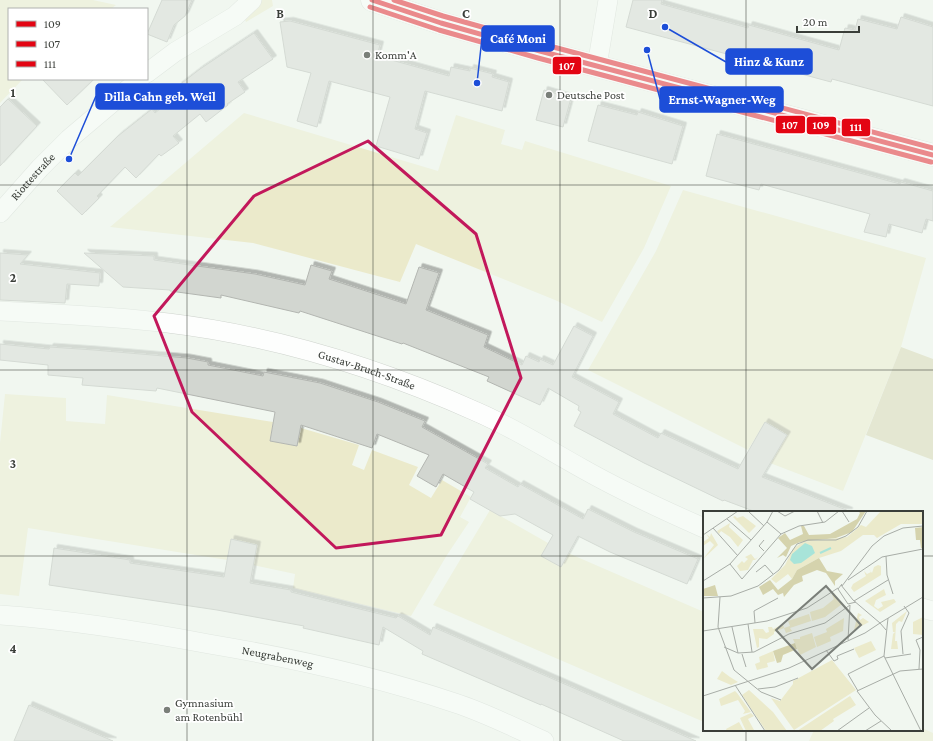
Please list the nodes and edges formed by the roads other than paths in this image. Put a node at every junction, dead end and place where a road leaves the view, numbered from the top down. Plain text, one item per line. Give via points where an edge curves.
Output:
1 (252, 0) edge
2 (372, 0) edge
3 (608, 0) edge
4 (597, 66) junction
5 (148, 72) edge
6 (139, 80) edge
7 (933, 154) edge
8 (0, 213) edge
9 (0, 311) edge
10 (703, 528) edge
11 (923, 608) edge
12 (933, 611) edge
13 (0, 615) edge
14 (544, 741) edge

1 - 5 street via 235,16 175,52
2 - 4 main road via 441,23
3 - 4 street
4 - 7 main road
6 - 8 street, Riottestraße via 69,139
9 - 10 street, Gustav-Bruch-Straße via 168,323 223,331 351,363 477,412 526,436 612,485
11 - 12 street
13 - 14 street, Neugrabenweg via 136,631 276,656 381,680 456,703

